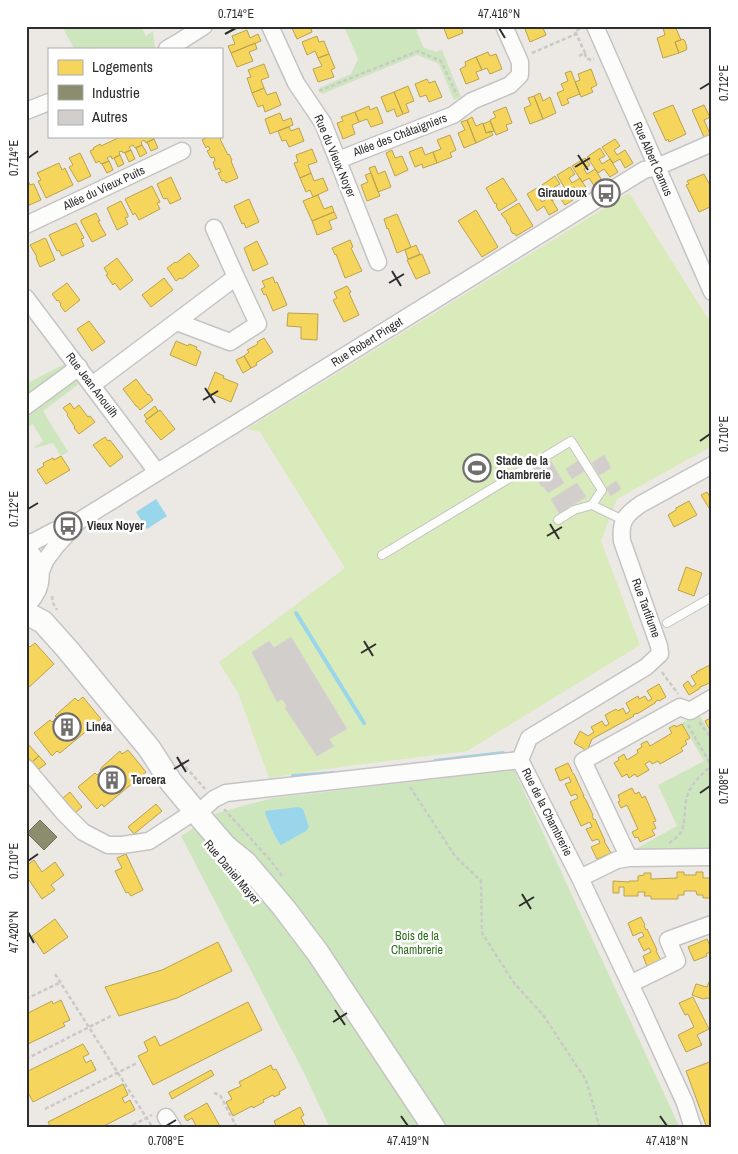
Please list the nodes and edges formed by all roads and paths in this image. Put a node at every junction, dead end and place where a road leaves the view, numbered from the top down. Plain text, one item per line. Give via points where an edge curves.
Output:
1 (204, 26) edge
2 (270, 26) edge
3 (504, 26) edge
4 (585, 26) edge
5 (595, 26) edge
6 (576, 34) junction
7 (169, 48) edge
8 (579, 56) dead end
9 (518, 59) junction
10 (305, 97) junction
11 (48, 102) edge
12 (463, 108) junction
13 (26, 112) edge
14 (712, 144) edge
15 (182, 151) dead end
16 (338, 160) junction
17 (657, 167) junction
18 (26, 225) edge
19 (214, 228) dead end
20 (378, 262) dead end
21 (236, 277) junction
22 (712, 292) edge
23 (26, 298) edge
24 (177, 322) junction
25 (79, 367) junction
26 (92, 385) junction
27 (26, 406) edge
28 (712, 465) edge
29 (157, 472) junction
30 (592, 505) junction
31 (558, 520) dead end
32 (623, 520) junction
33 (51, 541) junction
34 (26, 544) edge
35 (26, 552) edge
36 (382, 555) dead end
37 (33, 591) edge
38 (712, 597) edge
39 (34, 617) edge
40 (667, 623) dead end
41 (712, 698) edge
42 (690, 711) junction
43 (712, 739) edge
44 (520, 760) junction
45 (712, 765) edge
46 (26, 768) edge
47 (401, 773) junction
48 (201, 808) junction
49 (658, 857) junction
50 (712, 857) edge
51 (629, 858) junction
52 (580, 878) junction
53 (712, 924) edge
54 (55, 974) dead end
55 (61, 982) junction
56 (630, 984) junction
57 (26, 999) edge
58 (113, 1016) dead end
59 (90, 1026) junction
60 (26, 1059) edge
61 (137, 1063) dead end
62 (118, 1073) junction
63 (214, 1093) dead end
64 (45, 1109) dead end
65 (147, 1118) junction
66 (162, 1122) edge
67 (127, 1128) edge
68 (236, 1128) edge
69 (434, 1128) edge
70 (600, 1128) edge
71 (693, 1128) edge

1 - 7 street
2 - 10 street, Rue du Vieux Noyer
3 - 9 street
4 - 6 path via 575,31
5 - 17 street, Rue Albert Camus
6 - 8 path via 585,53
6 - 9 path
9 - 12 street, Allée des Châtaigniers via 520,74 510,85
10 - 12 path via 418,51 441,61
10 - 16 street, Rue du Vieux Noyer via 323,122
11 - 13 street
12 - 16 street, Allée des Châtaigniers via 453,115
14 - 17 street, Rue Robert Pinget
15 - 18 street, Allée du Vieux Puits
16 - 20 street, Rue du Vieux Noyer
17 - 22 street, Rue Albert Camus
17 - 29 street, Rue Robert Pinget via 644,170 606,193
19 - 21 street
21 - 24 street
21 - 24 street via 258,324 230,342
23 - 25 street, Rue Jean Anouilh
24 - 26 street
25 - 26 street, Rue Jean Anouilh
25 - 27 street
26 - 29 street, Rue Jean Anouilh
28 - 32 street via 641,504
29 - 33 street, Rue Robert Pinget
30 - 31 lane via 574,510
30 - 32 lane
30 - 36 lane via 602,490 572,441
32 - 44 street, Rue Tartifume via 622,541 660,646 660,654 646,667 529,738
33 - 34 street, Rue Robert Pinget
33 - 37 street
35 - 37 main road, Rue Daniel Mayer via 37,572
37 - 39 main road, Rue Daniel Mayer via 36,603
38 - 40 lane
39 - 48 main road, Rue Daniel Mayer via 68,650 149,748 171,782
41 - 42 street
42 - 43 path
42 - 51 street via 680,706 583,762
44 - 47 street, Rue de la Chambrerie
44 - 52 street, Rue de la Chambrerie
45 - 49 path via 697,779 688,794 678,836 663,848
46 - 48 street, Rue de la Chambrerie via 83,832 108,845 148,841
47 - 48 street, Rue de la Chambrerie via 226,793
47 - 70 path via 455,856 481,881 482,933 514,983 542,1015 586,1080
48 - 69 main road, Rue Daniel Mayer via 225,846 246,863 318,953
49 - 50 street
49 - 51 street
51 - 52 street
52 - 56 street, Rue de la Chambrerie
53 - 56 street via 668,940 677,962
54 - 55 path
55 - 57 path
55 - 59 path
56 - 71 street, Rue de la Chambrerie via 685,1103
58 - 59 path
59 - 60 path
59 - 62 path
61 - 62 path
62 - 64 path
62 - 65 path
63 - 68 path via 220,1096
65 - 66 path
65 - 66 path
65 - 67 path

